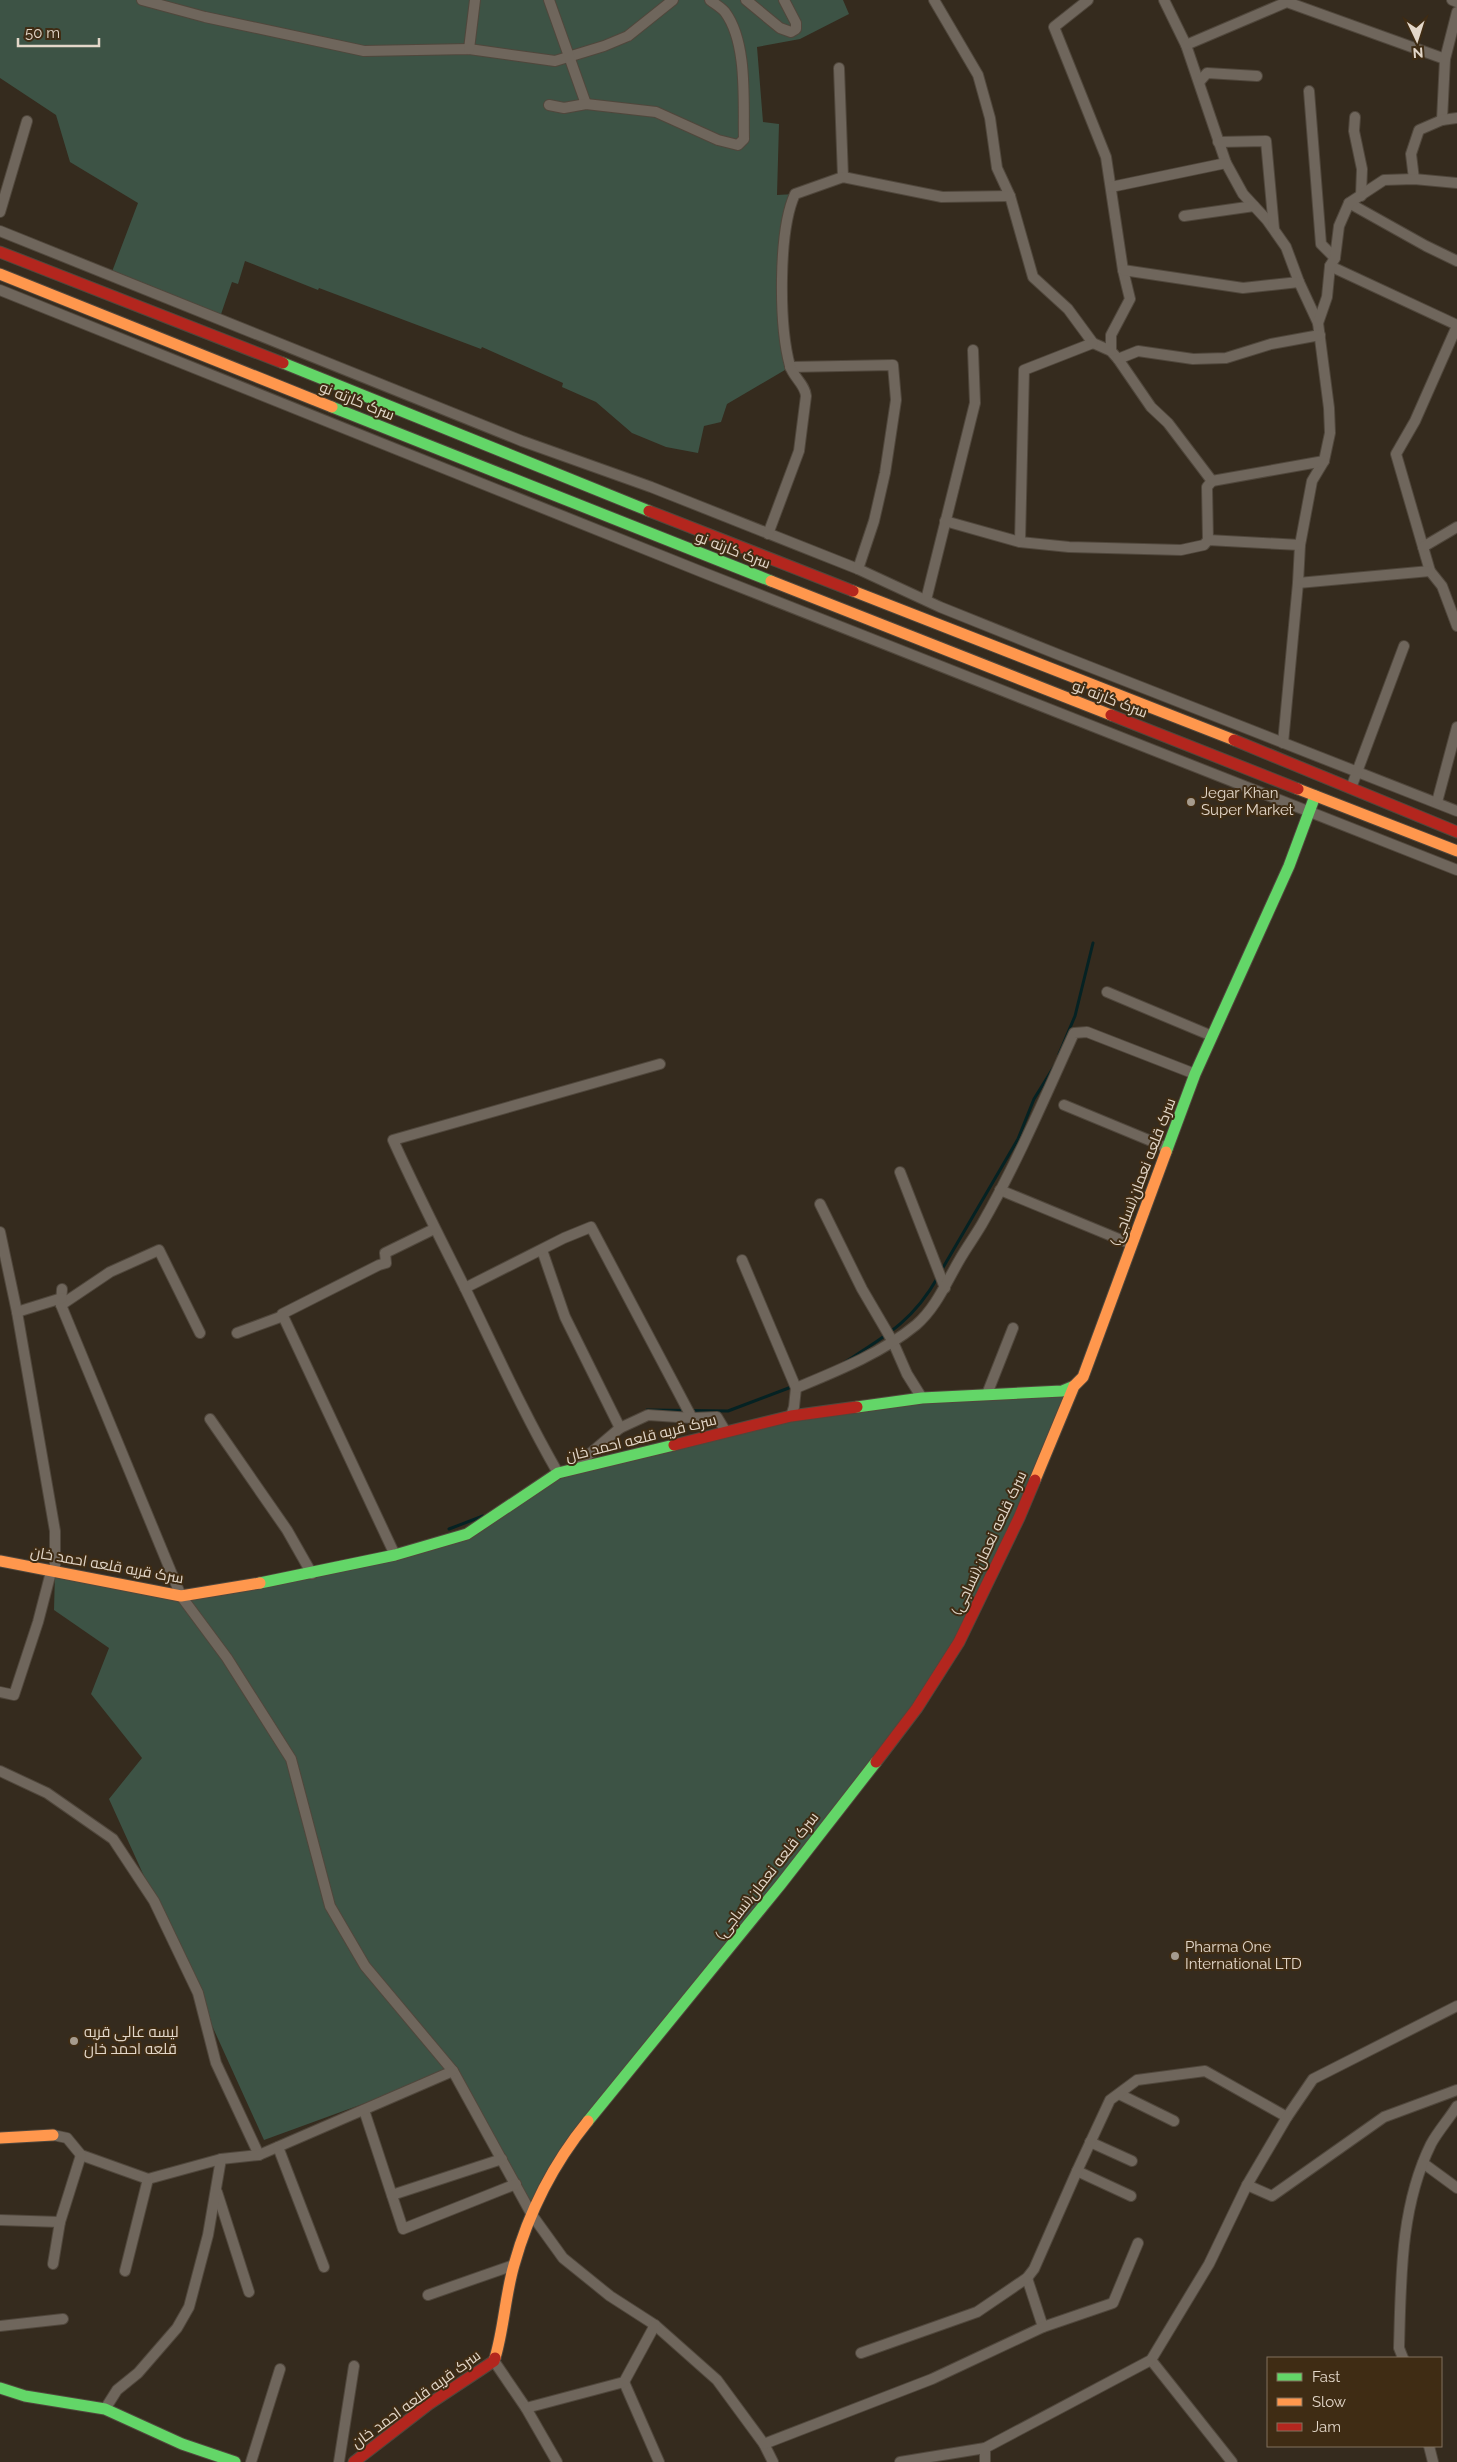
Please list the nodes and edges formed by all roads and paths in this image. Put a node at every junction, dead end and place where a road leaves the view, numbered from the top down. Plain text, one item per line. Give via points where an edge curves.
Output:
1 (142, 0) edge
2 (475, 0) edge
3 (550, 0) edge
4 (673, 0) edge
5 (710, 0) edge
6 (746, 0) edge
7 (784, 0) edge
8 (934, 0) edge
9 (1088, 0) edge
10 (1164, 0) edge
11 (1452, 0) edge
12 (1286, 1) edge
13 (1457, 2) edge
14 (1457, 12) edge
15 (1186, 45) junction
16 (469, 49) junction
17 (569, 58) junction
18 (1445, 59) junction
19 (839, 68) dead end
20 (1257, 76) dead end
21 (1200, 81) junction
22 (1309, 91) dead end
23 (586, 104) junction
24 (549, 105) dead end
25 (1356, 117) dead end
26 (1457, 118) edge
27 (1442, 120) junction
28 (27, 121) dead end
29 (1218, 142) junction
30 (1226, 163) junction
31 (843, 177) junction
32 (1414, 179) junction
33 (1457, 183) edge
34 (1112, 187) junction
35 (1010, 196) junction
36 (1361, 196) junction
37 (1349, 203) junction
38 (1254, 206) junction
39 (0, 212) edge
40 (1184, 216) dead end
41 (1274, 229) junction
42 (0, 231) edge
43 (0, 252) edge
44 (1457, 261) edge
45 (1332, 262) junction
46 (1122, 270) junction
47 (0, 274) edge
48 (1299, 282) junction
49 (0, 290) edge
50 (1318, 323) junction
51 (1457, 325) edge
52 (1320, 335) junction
53 (1093, 343) junction
54 (973, 350) dead end
55 (256, 352) junction
56 (1115, 355) junction
57 (790, 367) junction
58 (250, 372) junction
59 (1324, 461) junction
60 (1212, 481) junction
61 (945, 521) junction
62 (1457, 527) edge
63 (768, 534) junction
64 (1208, 540) junction
65 (1020, 542) junction
66 (1300, 544) junction
67 (1423, 547) junction
68 (858, 569) junction
69 (1430, 571) junction
70 (1298, 583) junction
71 (926, 600) junction
72 (1457, 626) edge
73 (1404, 646) dead end
74 (1150, 690) junction
75 (1144, 705) junction
76 (1457, 727) edge
77 (1283, 743) junction
78 (1262, 751) junction
79 (1254, 770) junction
80 (1357, 771) junction
81 (1351, 788) junction
82 (1315, 796) junction
83 (1437, 802) junction
84 (1310, 810) junction
85 (1457, 811) edge
86 (1457, 832) edge
87 (1457, 851) edge
88 (1457, 870) edge
89 (1107, 992) dead end
90 (1212, 1036) junction
91 (660, 1064) dead end
92 (1195, 1074) junction
93 (1064, 1105) dead end
94 (1168, 1148) junction
95 (900, 1172) dead end
96 (1000, 1190) junction
97 (820, 1204) dead end
98 (434, 1229) junction
99 (0, 1232) edge
100 (1131, 1244) junction
101 (542, 1250) junction
102 (742, 1260) dead end
103 (465, 1288) junction
104 (945, 1288) junction
105 (62, 1298) junction
106 (17, 1312) junction
107 (282, 1316) junction
108 (1013, 1328) dead end
109 (200, 1333) dead end
110 (237, 1334) dead end
111 (893, 1342) junction
112 (1074, 1386) junction
113 (796, 1388) junction
114 (987, 1394) junction
115 (922, 1398) junction
116 (791, 1416) junction
117 (692, 1418) junction
118 (210, 1419) dead end
119 (620, 1428) junction
120 (726, 1432) junction
121 (564, 1473) junction
122 (395, 1555) junction
123 (0, 1562) edge
124 (53, 1572) junction
125 (312, 1574) junction
126 (181, 1596) junction
127 (0, 1692) edge
128 (0, 1771) edge
129 (1457, 2006) edge
130 (453, 2071) junction
131 (1457, 2090) edge
132 (1119, 2094) junction
133 (1457, 2106) edge
134 (364, 2110) junction
135 (1287, 2117) junction
136 (1174, 2121) dead end
137 (53, 2135) joint
138 (0, 2138) edge
139 (1090, 2142) junction
140 (278, 2147) junction
141 (81, 2155) junction
142 (259, 2155) junction
143 (221, 2159) junction
144 (502, 2159) junction
145 (1132, 2161) dead end
146 (1423, 2163) junction
147 (1077, 2171) junction
148 (148, 2179) junction
149 (516, 2184) junction
150 (1247, 2186) junction
151 (1457, 2188) edge
152 (216, 2191) junction
153 (392, 2195) junction
154 (1132, 2196) dead end
155 (532, 2215) junction
156 (0, 2220) edge
157 (60, 2222) junction
158 (1138, 2243) dead end
159 (53, 2264) dead end
160 (514, 2265) junction
161 (324, 2267) dead end
162 (124, 2271) dead end
163 (1027, 2278) junction
164 (249, 2292) dead end
165 (428, 2295) dead end
166 (63, 2319) dead end
167 (655, 2325) junction
168 (0, 2326) edge
169 (1043, 2328) junction
170 (861, 2353) dead end
171 (1403, 2357) edge
172 (1151, 2360) junction
173 (494, 2361) junction
174 (354, 2366) dead end
175 (280, 2369) dead end
176 (624, 2382) junction
177 (0, 2388) edge
178 (526, 2408) junction
179 (105, 2409) junction
180 (764, 2444) junction
181 (1429, 2447) edge
182 (985, 2448) junction
183 (235, 2462) edge
184 (251, 2462) edge
185 (339, 2462) edge
186 (354, 2462) edge
187 (557, 2462) edge
188 (659, 2462) edge
189 (773, 2462) edge
190 (900, 2462) edge
191 (985, 2462) edge
192 (1232, 2462) edge
193 (1433, 2462) edge

1 - 16 street via 364,51
2 - 16 street
3 - 17 street
4 - 17 street via 628,36
5 - 23 street via 725,12 736,33 744,115 744,138 738,145 718,140 656,112
6 - 7 street via 780,28 791,32 796,29 796,23
8 - 35 street via 978,75 990,118 997,168
9 - 34 street via 1054,27 1106,157
10 - 15 street
11 - 13 street
12 - 15 street
12 - 18 street
14 - 18 street
15 - 21 street
16 - 17 street via 532,59 555,61
17 - 23 street
18 - 27 street
19 - 31 street
20 - 21 street via 1207,73
21 - 29 street
22 - 45 street via 1321,244
23 - 24 street via 564,108
25 - 36 street via 1354,131 1362,169
26 - 27 street
27 - 32 street via 1419,130 1411,154
28 - 39 street
29 - 30 street
29 - 41 street via 1266,141
30 - 34 street
30 - 38 street via 1243,194
31 - 35 street via 942,197
31 - 57 street via 795,194 788,208 780,296
32 - 33 street
32 - 36 street via 1384,180
34 - 46 street
35 - 53 street via 1033,276 1068,310
36 - 37 street
37 - 44 street
37 - 45 street via 1339,226
38 - 40 street
38 - 41 street
41 - 48 street via 1286,247
42 - 63 street via 522,441 651,487
43 - 55 main road
45 - 50 street via 1327,297
45 - 51 street
46 - 48 street via 1243,288
46 - 56 street via 1130,299 1111,335
47 - 58 main road, سرک کارته نو
48 - 50 street
49 - 84 street via 707,574
50 - 52 street
51 - 67 street via 1415,421 1396,454
52 - 56 street via 1271,344 1226,358 1193,359 1138,351
52 - 59 street via 1330,432
53 - 56 street
53 - 65 street via 1024,370
54 - 61 street via 975,403
55 - 58 main road
55 - 75 main road via 714,537
56 - 60 street via 1151,407 1168,423
57 - 63 street via 806,392 799,451
57 - 68 street via 893,365 896,400 885,473
58 - 79 main road, سرک کارته نو via 508,478
59 - 60 street
59 - 66 street via 1312,481
60 - 64 street via 1207,486
61 - 65 street
61 - 71 street
62 - 67 street
63 - 68 street
64 - 65 street via 1204,545 1181,550 1069,547
64 - 66 street
66 - 70 street
67 - 69 street
68 - 71 street
69 - 70 street
69 - 72 street via 1442,586
70 - 77 street
71 - 74 street
73 - 80 street
74 - 75 main road
74 - 77 street
75 - 78 main road
76 - 83 street
77 - 80 street
78 - 79 main road
78 - 81 main road
79 - 82 main road, سرک کارته نو
80 - 81 street
80 - 83 street
81 - 86 main road
82 - 84 main road, سرک قلعه نعمان(نساجی)
82 - 87 main road, سرک کارته نو
83 - 85 street
84 - 88 street
84 - 90 main road, سرک قلعه نعمان(نساجی) via 1289,866
89 - 90 street
90 - 92 main road, سرک قلعه نعمان(نساجی)
91 - 98 street via 393,1140
92 - 94 main road, سرک قلعه نعمان(نساجی)
92 - 96 street via 1087,1032 1074,1033
93 - 94 street
94 - 100 main road, سرک قلعه نعمان(نساجی)
95 - 104 street
96 - 100 street
96 - 104 street
97 - 111 street via 862,1289
98 - 103 street
98 - 107 street via 385,1253 386,1264 378,1265
99 - 106 street
100 - 112 main road, سرک قلعه نعمان(نساجی) via 1098,1340 1083,1377
101 - 103 street
101 - 117 street via 591,1227
101 - 119 street via 565,1317
102 - 113 street
103 - 121 street via 532,1428
104 - 111 street via 918,1323
105 - 106 street
105 - 109 street via 158,1250
105 - 126 street
106 - 124 street via 56,1531
107 - 110 street
107 - 122 street
108 - 114 street
111 - 113 street
111 - 115 street
112 - 114 main road, سرک قریه قلعه احمد خان via 1062,1391
112 - 155 main road, سرک قلعه نعمان(نساجی) via 1019,1518 963,1634 917,1708 781,1884 564,2151
113 - 116 street
114 - 115 main road, سرک قریه قلعه احمد خان
115 - 116 main road, سرک قریه قلعه احمد خان
116 - 120 main road, سرک قریه قلعه احمد خان
117 - 119 street via 648,1415
117 - 120 street via 717,1417
118 - 125 street via 288,1530
119 - 121 street
120 - 121 main road, سرک قریه قلعه احمد خان
121 - 122 main road, سرک قریه قلعه احمد خان via 468,1534
122 - 125 main road, سرک قریه قلعه احمد خان
123 - 124 main road, سرک قریه قلعه احمد خان
124 - 126 main road, سرک قریه قلعه احمد خان
124 - 127 street via 14,1695
125 - 126 main road, سرک قریه قلعه احمد خان
126 - 130 street via 227,1658 290,1759 330,1906 365,1966
128 - 142 street via 47,1793 113,1839 154,1902 198,1993 216,2063
129 - 135 street via 1313,2079
130 - 134 street
130 - 144 street
131 - 150 street via 1384,2117 1272,2196
132 - 135 street via 1138,2080 1205,2071
132 - 136 street
132 - 139 street via 1110,2100
133 - 146 street via 1432,2142
134 - 140 street
134 - 153 street
135 - 150 street
137 - 138 main road
137 - 141 street via 67,2138
139 - 145 street
139 - 147 street
140 - 142 street
140 - 161 street
141 - 148 street
141 - 157 street
142 - 143 street
143 - 148 street
143 - 152 street
144 - 149 street
144 - 153 street
146 - 151 street
146 - 171 street via 1401,2260 1399,2348
147 - 154 street
147 - 163 street via 1034,2269
148 - 162 street
149 - 153 street via 403,2229
149 - 155 street
150 - 172 street via 1210,2264
152 - 164 street
152 - 179 street via 189,2307 162,2347 118,2390
155 - 160 main road, سرک قریه قلعه احمد خان
155 - 167 street via 563,2258 610,2296
156 - 157 street
157 - 159 street
158 - 169 street via 1113,2304
160 - 165 street
160 - 173 main road, سرک قریه قلعه احمد خان
163 - 169 street
163 - 170 street via 977,2312
166 - 168 street
167 - 176 street
167 - 180 street via 716,2380
169 - 180 street via 932,2379
172 - 182 street
172 - 192 street
173 - 178 street
173 - 186 main road, سرک قریه قلعه احمد خان via 429,2404
174 - 185 street
175 - 184 street
176 - 178 street
176 - 188 street
177 - 179 main road via 25,2396
178 - 187 street
179 - 183 main road via 182,2444
180 - 189 street
181 - 193 street
182 - 190 street
182 - 191 street

